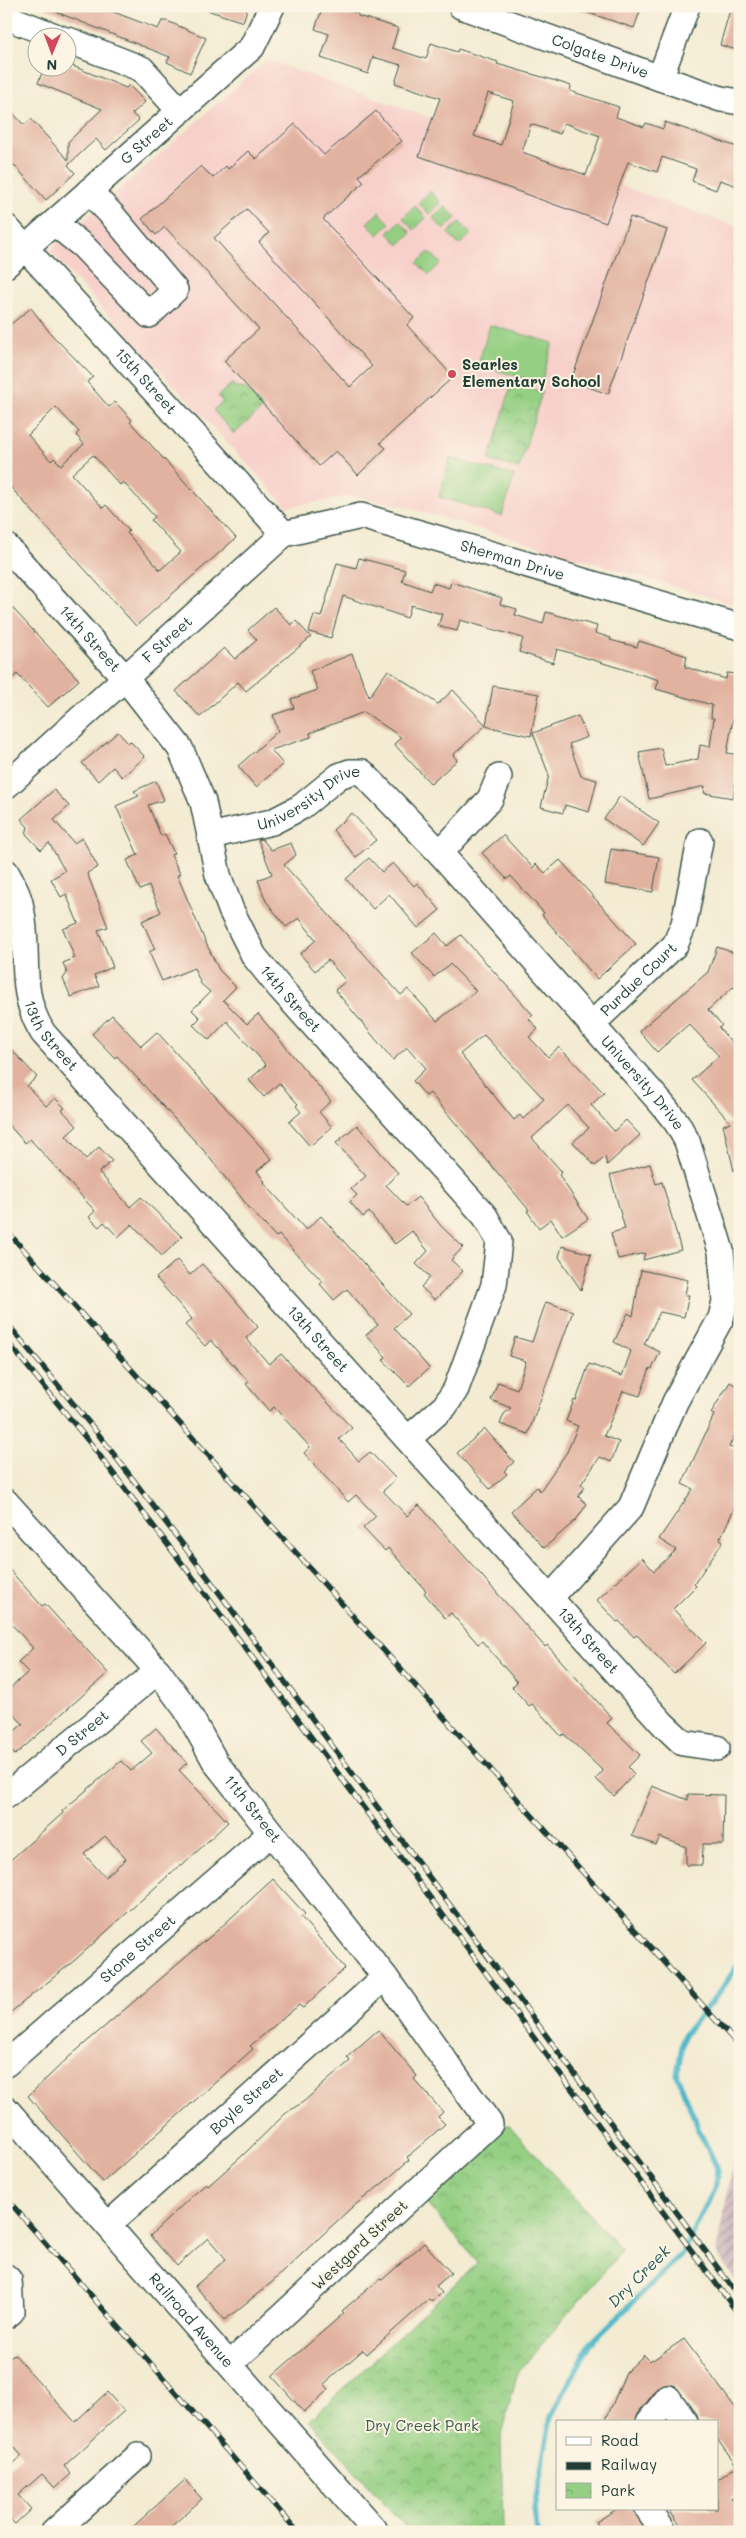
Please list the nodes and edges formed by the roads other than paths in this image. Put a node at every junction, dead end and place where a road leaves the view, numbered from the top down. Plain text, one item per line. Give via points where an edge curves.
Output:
1 (272, 6) edge
2 (462, 6) edge
3 (687, 6) edge
4 (6, 17) edge
5 (34, 28) edge
6 (78, 44) edge
7 (660, 78) junction
8 (740, 102) edge
9 (180, 111) junction
10 (89, 191) junction
11 (54, 223) junction
12 (6, 227) edge
13 (25, 248) junction
14 (6, 265) edge
15 (284, 534) junction
16 (6, 546) edge
17 (740, 627) edge
18 (126, 679) junction
19 (499, 777) dead end
20 (6, 786) edge
21 (210, 836) junction
22 (700, 841) dead end
23 (440, 853) junction
24 (6, 872) edge
25 (591, 1025) junction
26 (409, 1438) junction
27 (6, 1502) edge
28 (551, 1597) junction
29 (158, 1671) junction
30 (717, 1748) dead end
31 (6, 1796) edge
32 (271, 1833) junction
33 (385, 1977) junction
34 (6, 2064) edge
35 (6, 2109) edge
36 (490, 2124) joint
37 (108, 2225) junction
38 (6, 2277) edge
39 (9, 2314) edge
40 (230, 2364) junction
41 (651, 2420) edge
42 (684, 2420) edge
43 (138, 2456) dead end
44 (649, 2510) edge
45 (54, 2532) edge
46 (376, 2532) edge
47 (664, 2532) edge

1 - 9 street, G Street via 252,47
2 - 7 street, Colgate Drive
3 - 7 street
4 - 5 street
6 - 9 street via 142,69
7 - 8 street, Colgate Drive via 721,99
9 - 10 street, G Street
10 - 11 street, G Street
10 - 11 street via 175,290 149,314 83,246
11 - 13 street, G Street
12 - 13 street, 15th Street
13 - 14 street, G Street
13 - 15 street, 15th Street
15 - 17 street, Sherman Drive via 361,516
15 - 18 street, F Street
16 - 18 street, 14th Street
18 - 20 street, F Street
18 - 21 street, 14th Street via 180,748 203,802
19 - 23 street via 490,799
21 - 23 street, University Drive via 272,822 301,807 339,776 362,772
21 - 26 street, 14th Street via 218,875 254,956 485,1216 499,1242 494,1285 456,1389 445,1406
22 - 25 street, Purdue Court via 684,924 675,946
23 - 25 street, University Drive
24 - 26 street, 13th Street via 21,908 28,1000 44,1033
25 - 28 street, University Drive via 661,1102 686,1141 721,1251 725,1301 721,1318 675,1402 632,1507
26 - 28 street, 13th Street
27 - 29 street, 11th Street
28 - 30 street, 13th Street via 683,1743
29 - 31 street, D Street
29 - 32 street, 11th Street via 186,1709 216,1763
32 - 33 street, 11th Street
32 - 34 street, Stone Street
33 - 36 street, 11th Street
33 - 37 street, Boyle Street
35 - 37 street, Railroad Avenue
36 - 40 street, Westgard Street
37 - 40 street, Railroad Avenue
38 - 39 street via 9,2280
40 - 46 street, Railroad Avenue
41 - 42 street via 668,2398
43 - 45 street
44 - 47 street

